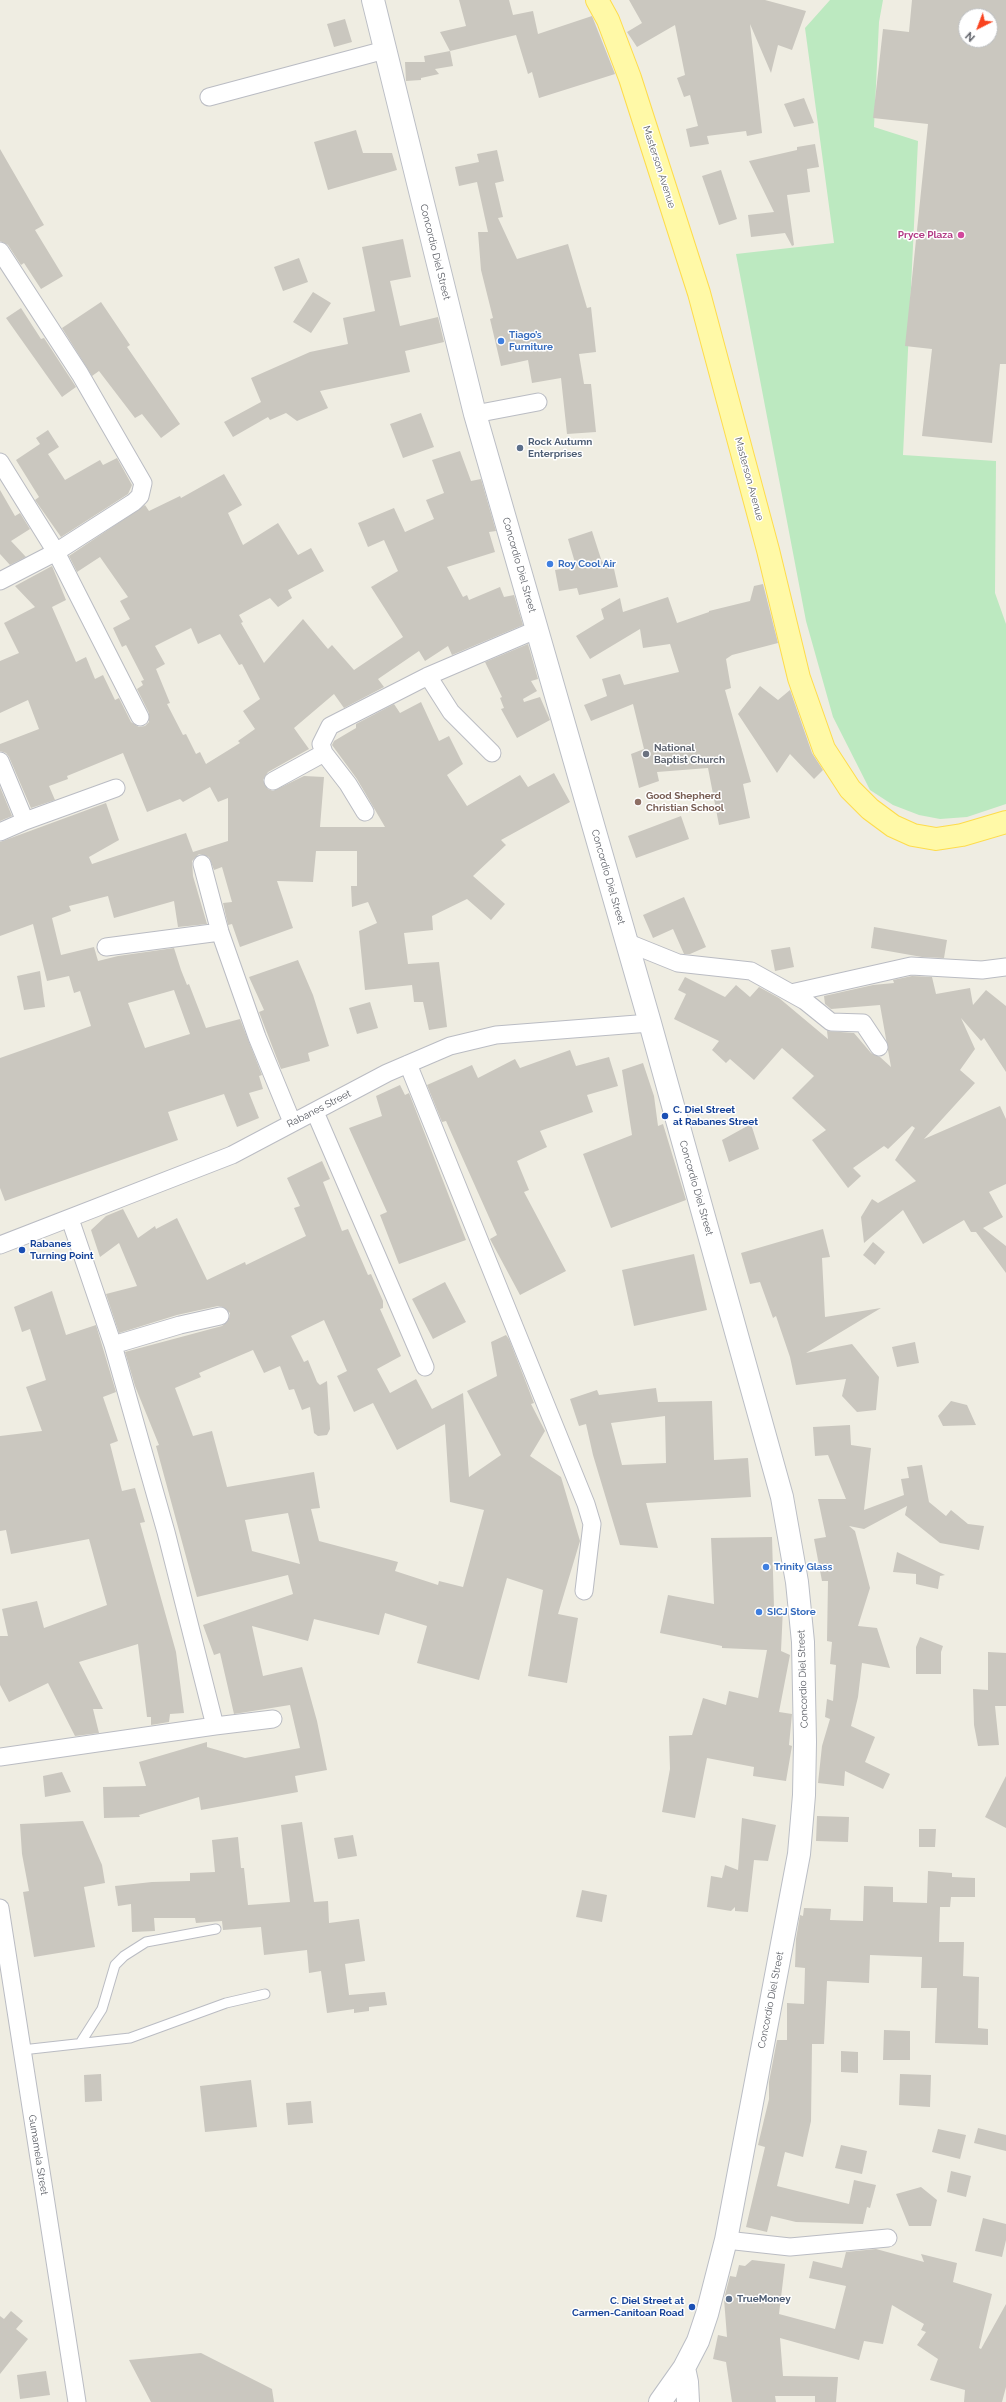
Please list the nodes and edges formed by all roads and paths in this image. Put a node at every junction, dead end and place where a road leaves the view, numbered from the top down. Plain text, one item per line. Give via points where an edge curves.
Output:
1 (372, 0) edge
2 (597, 0) edge
3 (385, 50) junction
4 (209, 97) dead end
5 (0, 251) edge
6 (538, 402) dead end
7 (475, 414) junction
8 (0, 462) edge
9 (56, 552) junction
10 (0, 580) edge
11 (538, 629) junction
12 (428, 676) junction
13 (140, 717) dead end
14 (324, 753) junction
15 (492, 753) dead end
16 (0, 761) edge
17 (273, 781) dead end
18 (116, 788) dead end
19 (365, 812) dead end
20 (25, 820) junction
21 (1006, 822) edge
22 (0, 832) edge
23 (202, 864) dead end
24 (220, 932) junction
25 (626, 942) junction
26 (106, 947) dead end
27 (1006, 967) edge
28 (791, 994) junction
29 (650, 1023) junction
30 (879, 1047) dead end
31 (408, 1064) junction
32 (315, 1112) junction
33 (292, 1122) junction
34 (70, 1219) junction
35 (0, 1245) edge
36 (220, 1316) dead end
37 (113, 1345) junction
38 (425, 1367) dead end
39 (584, 1592) dead end
40 (273, 1719) dead end
41 (215, 1726) junction
42 (0, 1757) edge
43 (0, 1908) edge
44 (216, 1929) dead end
45 (265, 1994) dead end
46 (81, 2042) junction
47 (22, 2050) junction
48 (888, 2238) dead end
49 (726, 2240) junction
50 (684, 2368) junction
51 (77, 2402) edge
52 (660, 2402) edge
53 (688, 2402) edge

1 - 3 main road, Concordio Diel Street
2 - 21 main road, Masterson Avenue via 608,20 630,78 699,293 768,550 799,678 824,749 850,790 893,826 913,835 936,839 962,835
3 - 4 street
3 - 7 main road, Concordio Diel Street
5 - 9 street via 80,374 143,483 140,496 134,502
6 - 7 street
7 - 11 main road, Concordio Diel Street
8 - 9 street
9 - 10 street
9 - 13 street
11 - 12 street
11 - 25 main road, Concordio Diel Street
12 - 14 street via 330,726 321,744
12 - 15 street via 452,712
14 - 17 street
14 - 19 street via 348,784
16 - 20 street
18 - 20 street
20 - 22 street
23 - 24 street
24 - 26 street
24 - 33 street via 257,1037
25 - 28 street via 678,963 752,971
25 - 29 main road, Concordio Diel Street
27 - 28 street via 982,970 911,966
28 - 30 street via 831,1022 863,1023
29 - 31 street, Rabanes Street via 496,1035 450,1046
29 - 49 main road, Concordio Diel Street via 782,1497 797,1582 803,1642 805,1742 799,1854
31 - 32 street, Rabanes Street
31 - 39 street via 586,1504 592,1524
32 - 33 street, Rabanes Street
32 - 38 street
33 - 34 street, Rabanes Street via 232,1155
34 - 35 street, Rabanes Street
34 - 37 street
36 - 37 street
37 - 41 street via 166,1532
40 - 41 street
41 - 42 street
43 - 47 street, Gumamela Street
44 - 46 lane via 146,1942 124,1956 115,1965 102,2009
45 - 46 lane via 226,2003 130,2038
46 - 47 lane
47 - 51 street, Gumamela Street
48 - 49 street via 790,2247
49 - 50 main road, Concordio Diel Street via 707,2314 698,2341
50 - 52 main road, Concordio Diel Street
50 - 53 main road

